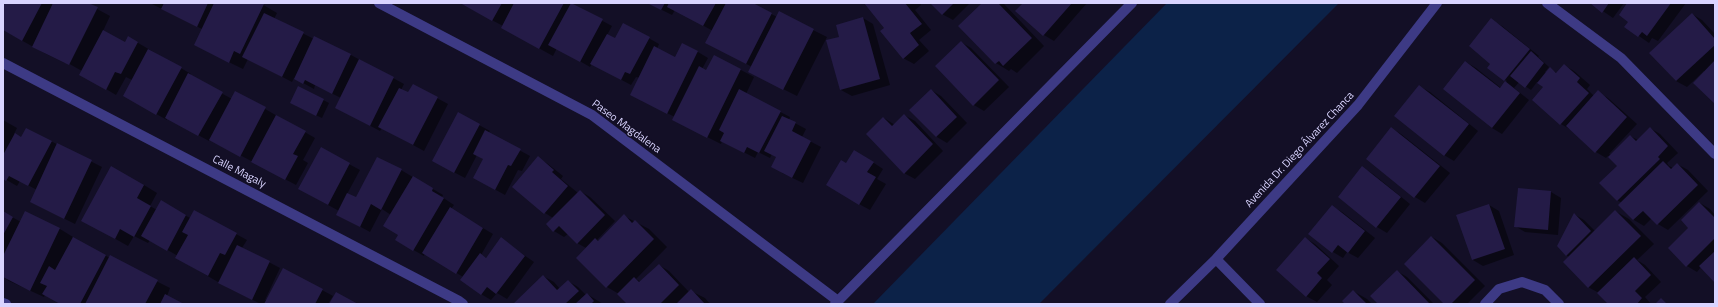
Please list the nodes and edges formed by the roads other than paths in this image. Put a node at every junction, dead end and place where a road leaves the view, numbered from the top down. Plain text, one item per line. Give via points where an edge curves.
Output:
1 (380, 3) edge
2 (1132, 3) edge
3 (1437, 3) edge
4 (1547, 3) edge
5 (3, 63) edge
6 (1715, 154) edge
7 (1216, 259) junction
8 (3, 303) edge
9 (836, 303) edge
10 (6, 304) edge
11 (463, 304) edge
12 (1170, 304) edge
13 (1260, 304) edge
14 (1485, 304) edge
15 (1559, 304) edge

1 - 9 street, Paseo Magdalena via 592,115
2 - 9 street
3 - 7 street, Avenida Dr. Diego Álvarez Chanca via 1358,105
4 - 6 street via 1621,58
5 - 11 street, Calle Magaly
7 - 12 street, Avenida Dr. Diego Álvarez Chanca
7 - 13 street
8 - 10 street
14 - 15 street via 1499,289 1522,282 1545,290

